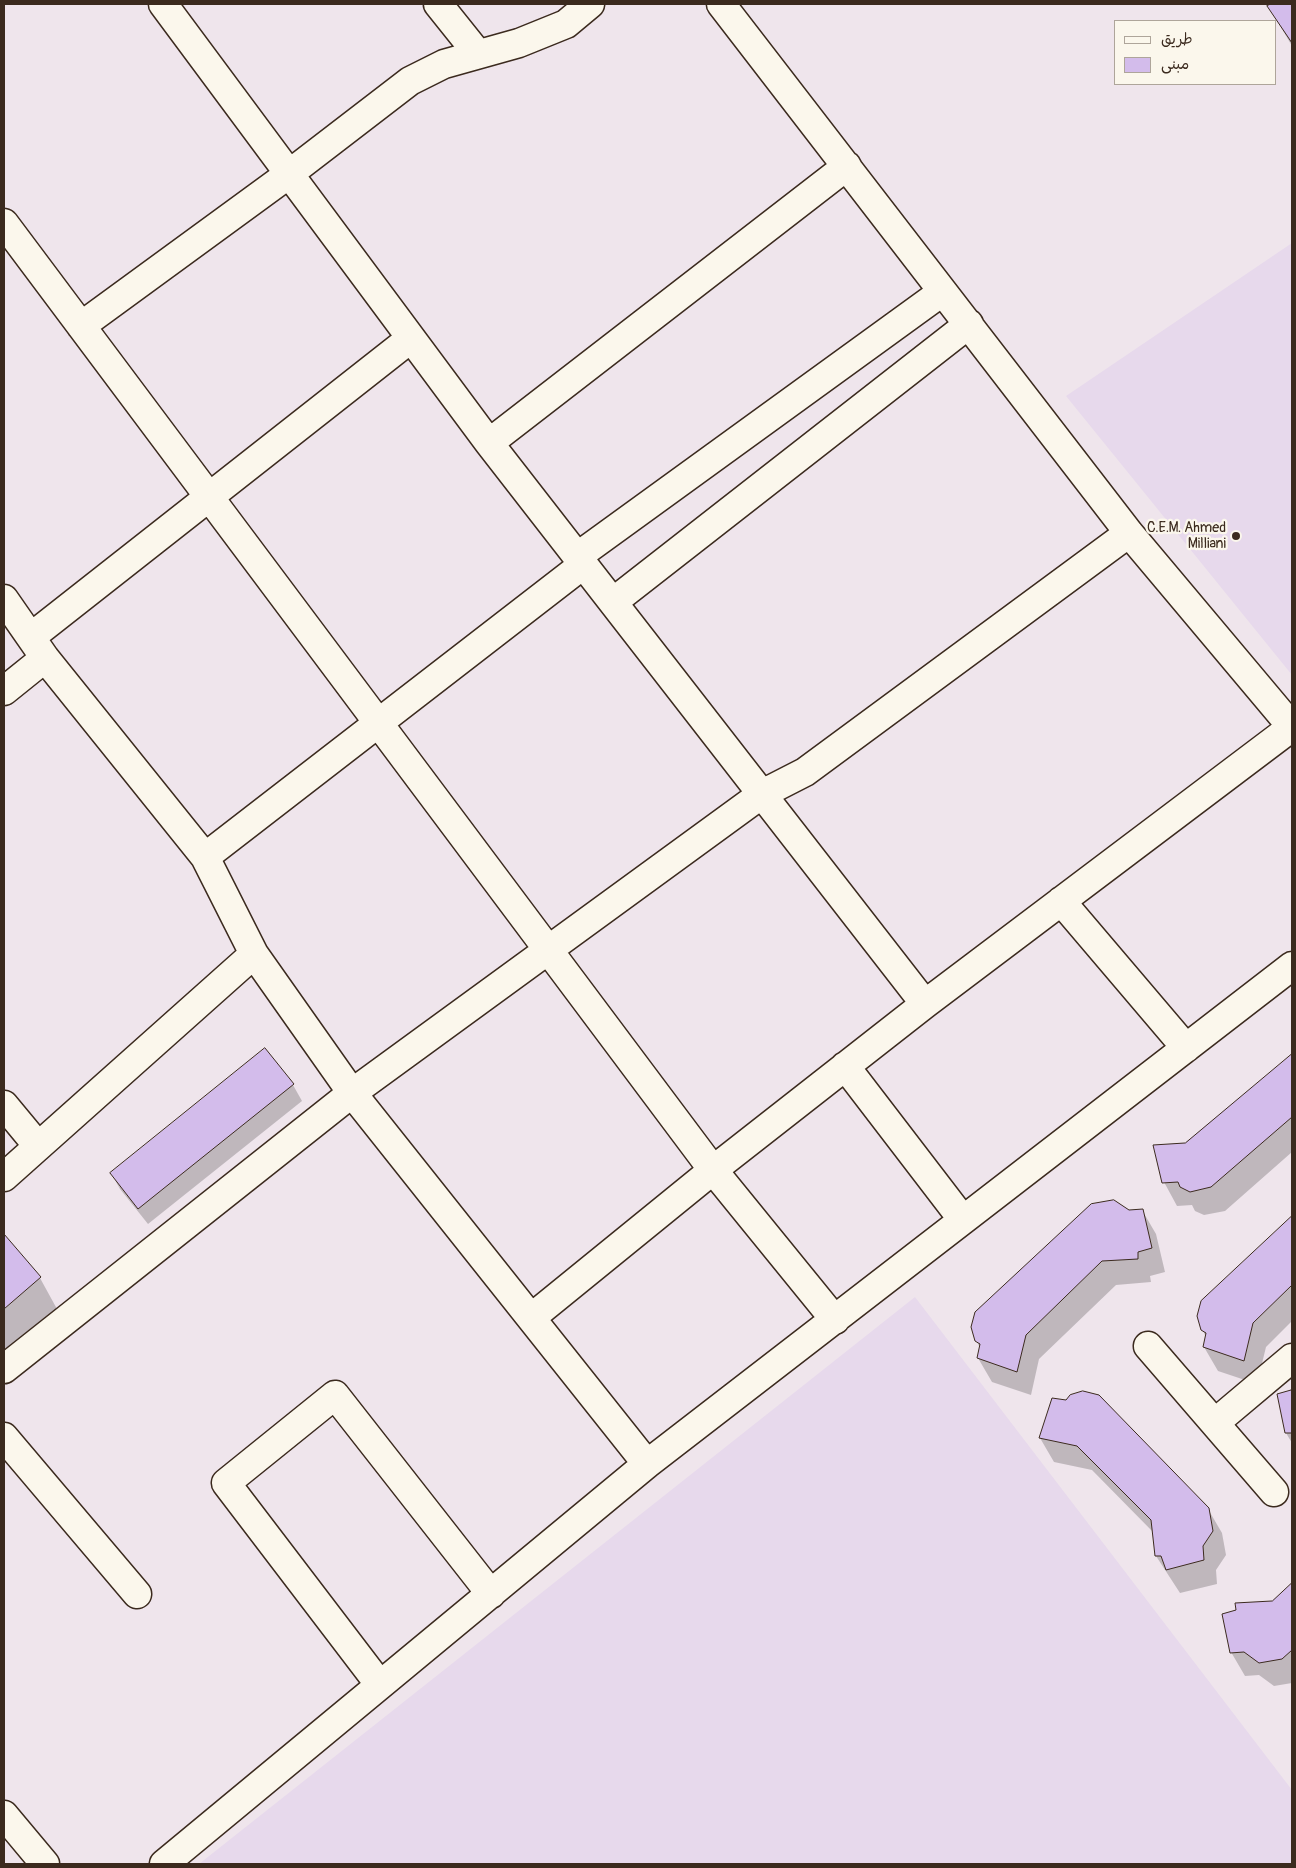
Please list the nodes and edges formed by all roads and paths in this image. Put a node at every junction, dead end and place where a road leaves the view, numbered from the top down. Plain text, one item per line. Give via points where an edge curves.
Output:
1 (163, 4) edge
2 (438, 4) edge
3 (590, 4) edge
4 (721, 4) edge
5 (478, 54) junction
6 (847, 166) junction
7 (289, 174) junction
8 (4, 223) edge
9 (942, 292) junction
10 (969, 324) junction
11 (81, 326) junction
12 (410, 339) junction
13 (489, 443) junction
14 (209, 497) junction
15 (1129, 533) junction
16 (581, 560) junction
17 (4, 599) edge
18 (613, 602) junction
19 (38, 648) junction
20 (4, 691) edge
21 (379, 723) junction
22 (762, 794) junction
23 (205, 857) junction
24 (1061, 901) junction
25 (549, 949) junction
26 (254, 954) junction
27 (1292, 966) edge
28 (925, 1004) junction
29 (1186, 1048) junction
30 (845, 1066) junction
31 (352, 1093) junction
32 (4, 1105) edge
33 (38, 1146) junction
34 (713, 1170) junction
35 (4, 1177) edge
36 (963, 1220) junction
37 (531, 1318) junction
38 (834, 1320) junction
39 (1148, 1346) dead end
40 (1292, 1358) edge
41 (4, 1369) edge
42 (1216, 1422) junction
43 (4, 1437) edge
44 (648, 1464) junction
45 (1274, 1492) dead end
46 (137, 1594) dead end
47 (491, 1594) junction
48 (380, 1685) junction
49 (4, 1815) edge
50 (45, 1864) edge
51 (164, 1864) edge

1 - 7 street
2 - 5 street
3 - 5 street via 566,24 519,43
4 - 6 street
5 - 7 street via 444,64 410,81
6 - 9 street
6 - 13 street
7 - 11 street
7 - 12 street
8 - 11 street
9 - 10 street
9 - 16 street
10 - 15 street
10 - 18 street
11 - 14 street
12 - 13 street
12 - 14 street
13 - 16 street
14 - 19 street
14 - 21 street
15 - 22 street via 805,772
15 - 24 street via 1292,727
16 - 18 street
16 - 21 street
17 - 19 street
18 - 22 street
19 - 20 street
19 - 23 street
21 - 23 street
21 - 25 street
22 - 25 street
22 - 28 street
23 - 26 street
24 - 28 street
24 - 29 street
25 - 31 street
25 - 34 street
26 - 31 street
26 - 33 street
27 - 29 street
28 - 30 street
29 - 36 street
30 - 34 street
30 - 36 street
31 - 37 street
31 - 41 street
32 - 33 street
33 - 35 street
34 - 37 street
34 - 38 street
36 - 38 street
37 - 44 street
38 - 44 street
39 - 42 street
40 - 42 street
42 - 45 street
43 - 46 street
44 - 47 street
47 - 48 street
47 - 48 street via 335,1395 226,1483
48 - 51 street
49 - 50 street

